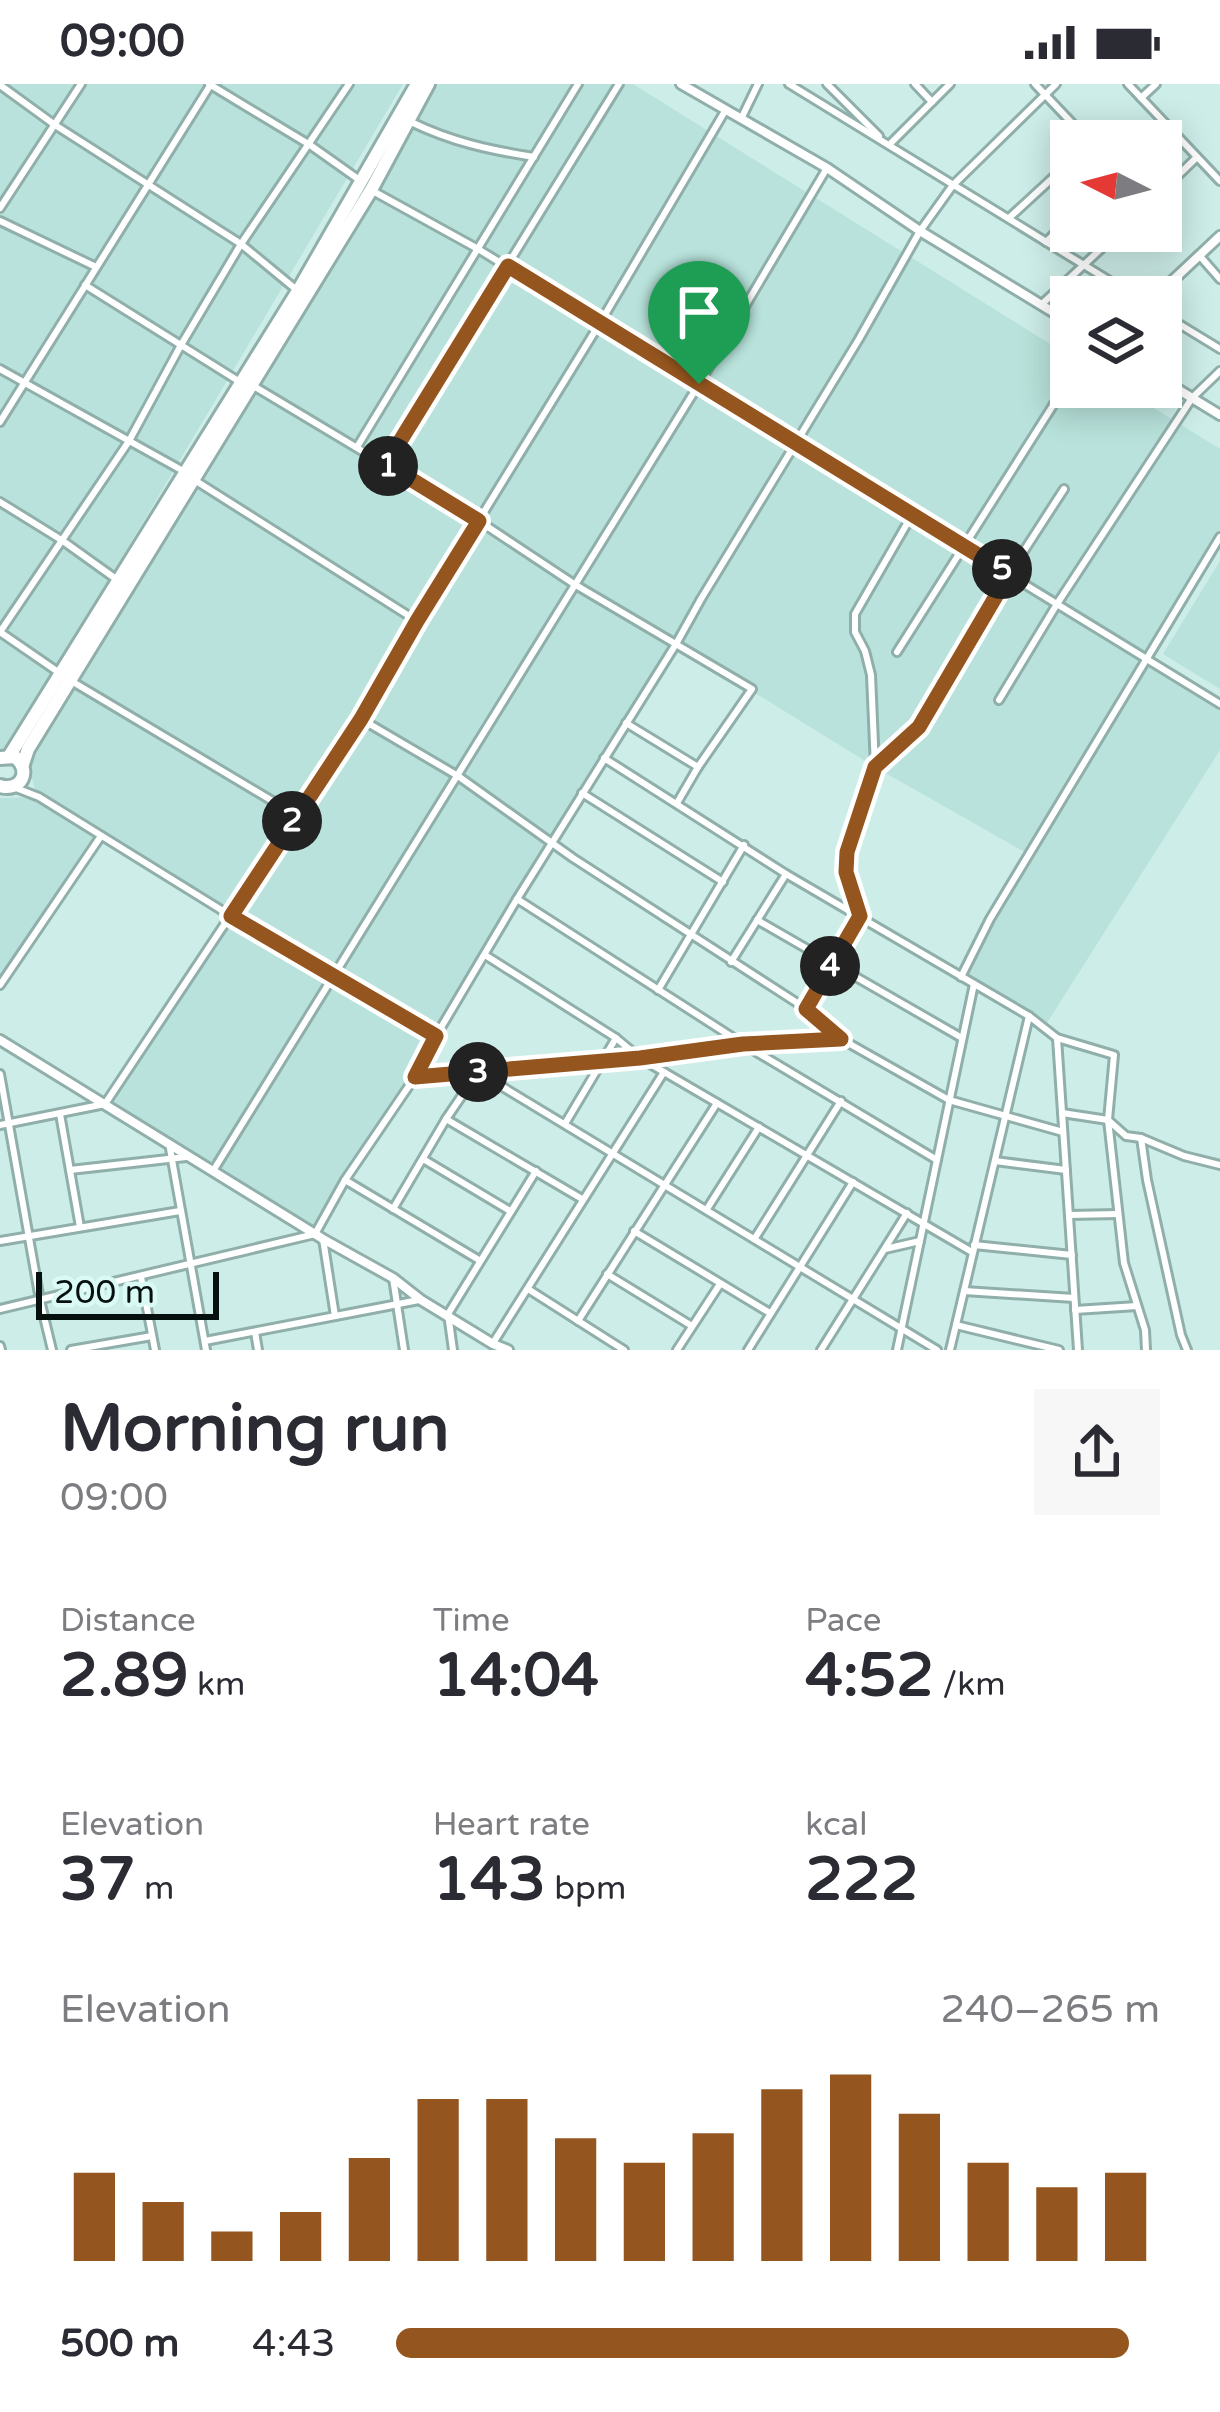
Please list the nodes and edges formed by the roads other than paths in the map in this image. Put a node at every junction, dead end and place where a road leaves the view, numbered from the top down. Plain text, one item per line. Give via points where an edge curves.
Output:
1 (81, 84) edge
2 (210, 84) edge
3 (349, 84) edge
4 (417, 84) edge
5 (428, 84) edge
6 (578, 84) edge
7 (619, 84) edge
8 (681, 84) edge
9 (758, 84) edge
10 (789, 84) edge
11 (827, 84) edge
12 (915, 84) edge
13 (950, 84) edge
14 (1035, 84) edge
15 (1056, 84) edge
16 (1129, 84) edge
17 (1156, 84) edge
18 (0, 85) edge
19 (1046, 95) junction
20 (1141, 98) junction
21 (932, 102) junction
22 (725, 111) junction
23 (740, 120) junction
24 (1069, 120) edge
25 (408, 121) junction
26 (55, 125) junction
27 (310, 145) junction
28 (888, 145) junction
29 (534, 157) junction
30 (1197, 157) junction
31 (827, 168) junction
32 (1182, 172) edge
33 (1050, 180) edge
34 (1220, 181) edge
35 (953, 185) junction
36 (147, 186) junction
37 (366, 186) junction
38 (0, 208) edge
39 (1009, 218) junction
40 (0, 221) edge
41 (920, 231) junction
42 (1220, 236) edge
43 (1050, 238) edge
44 (1046, 242) junction
45 (241, 244) junction
46 (478, 248) junction
47 (1097, 252) edge
48 (1199, 255) junction
49 (1083, 265) junction
50 (508, 266) junction
51 (96, 267) junction
52 (1101, 276) edge
53 (1177, 276) edge
54 (1220, 279) edge
55 (85, 285) junction
56 (298, 291) junction
57 (1041, 305) junction
58 (1050, 310) edge
59 (600, 323) junction
60 (1182, 326) edge
61 (181, 345) junction
62 (1220, 350) edge
63 (0, 369) edge
64 (1220, 371) edge
65 (24, 384) junction
66 (246, 384) junction
67 (699, 384) junction
68 (1182, 392) edge
69 (1192, 398) junction
70 (1051, 408) edge
71 (1220, 415) edge
72 (0, 422) edge
73 (129, 441) junction
74 (797, 444) junction
75 (357, 446) junction
76 (386, 464) junction
77 (189, 476) junction
78 (1064, 489) dead end
79 (0, 502) edge
80 (912, 515) junction
81 (479, 521) junction
82 (1220, 537) edge
83 (63, 541) junction
84 (963, 546) junction
85 (1009, 574) junction
86 (119, 581) junction
87 (574, 584) junction
88 (1057, 604) junction
89 (417, 621) junction
90 (0, 632) edge
91 (676, 644) junction
92 (897, 652) dead end
93 (1147, 658) junction
94 (65, 677) junction
95 (999, 700) dead end
96 (1220, 704) edge
97 (361, 719) junction
98 (626, 723) junction
99 (604, 758) junction
100 (10, 760) edge
101 (698, 766) junction
102 (875, 767) junction
103 (458, 776) junction
104 (7, 787) edge
105 (582, 794) junction
106 (39, 797) junction
107 (0, 801) edge
108 (677, 803) junction
109 (296, 815) junction
110 (101, 836) junction
111 (551, 843) junction
112 (744, 845) junction
113 (787, 874) junction
114 (723, 882) junction
115 (517, 898) junction
116 (231, 916) junction
117 (860, 916) junction
118 (758, 920) junction
119 (691, 937) junction
120 (485, 955) junction
121 (730, 962) junction
122 (832, 962) junction
123 (333, 976) junction
124 (961, 977) junction
125 (974, 984) junction
126 (0, 985) edge
127 (658, 990) junction
128 (806, 1009) junction
129 (1029, 1016) junction
130 (436, 1036) junction
131 (616, 1038) junction
132 (962, 1038) junction
133 (1057, 1038) junction
134 (841, 1039) junction
135 (0, 1040) edge
136 (743, 1044) junction
137 (640, 1058) junction
138 (604, 1061) junction
139 (478, 1072) junction
140 (664, 1072) junction
141 (0, 1074) edge
142 (415, 1077) junction
143 (950, 1100) junction
144 (841, 1101) junction
145 (718, 1102) junction
146 (105, 1104) junction
147 (1062, 1113) junction
148 (60, 1114) junction
149 (1005, 1117) junction
150 (446, 1119) junction
151 (1108, 1120) junction
152 (565, 1123) junction
153 (4, 1124) edge
154 (759, 1126) junction
155 (1064, 1132) junction
156 (1141, 1138) junction
157 (169, 1143) junction
158 (614, 1153) junction
159 (807, 1155) junction
160 (190, 1157) junction
161 (171, 1158) junction
162 (422, 1159) junction
163 (937, 1160) junction
164 (995, 1161) junction
165 (1220, 1165) edge
166 (70, 1170) junction
167 (1066, 1170) junction
168 (213, 1171) junction
169 (536, 1171) junction
170 (345, 1180) junction
171 (853, 1181) junction
172 (664, 1184) junction
173 (584, 1200) junction
174 (393, 1209) junction
175 (707, 1209) junction
176 (181, 1211) junction
177 (510, 1211) junction
178 (908, 1214) junction
179 (1118, 1214) junction
180 (1069, 1215) junction
181 (924, 1223) junction
182 (80, 1227) junction
183 (634, 1231) junction
184 (28, 1235) junction
185 (319, 1237) junction
186 (755, 1238) junction
187 (0, 1241) edge
188 (920, 1241) junction
189 (973, 1248) junction
190 (885, 1249) junction
191 (1072, 1256) junction
192 (479, 1260) junction
193 (190, 1265) junction
194 (798, 1267) junction
195 (607, 1274) junction
196 (140, 1276) junction
197 (393, 1278) junction
198 (720, 1285) junction
199 (528, 1289) junction
200 (964, 1291) junction
201 (1074, 1298) junction
202 (40, 1300) junction
203 (422, 1300) junction
204 (853, 1300) junction
205 (396, 1305) junction
206 (1138, 1306) junction
207 (0, 1309) edge
208 (1075, 1310) junction
209 (770, 1313) junction
210 (448, 1314) junction
211 (335, 1316) junction
212 (578, 1322) junction
213 (956, 1325) junction
214 (692, 1326) junction
215 (902, 1328) junction
216 (255, 1331) junction
217 (998, 1335) junction
218 (152, 1336) junction
219 (493, 1344) junction
220 (206, 1346) edge
221 (1043, 1348) edge
222 (824, 1349) edge
223 (52, 1350) edge
224 (71, 1350) edge
225 (155, 1350) edge
226 (258, 1350) edge
227 (404, 1350) edge
228 (453, 1350) edge
229 (508, 1350) edge
230 (624, 1350) edge
231 (677, 1350) edge
232 (748, 1350) edge
233 (897, 1350) edge
234 (937, 1350) edge
235 (950, 1350) edge
236 (994, 1350) edge
237 (1058, 1350) edge
238 (1078, 1350) edge
239 (1144, 1350) edge
240 (1187, 1350) edge

1 - 26 street
2 - 27 street
2 - 36 street
3 - 27 street
4 - 37 highway
5 - 25 highway
6 - 29 street
7 - 50 street
8 - 22 street
9 - 23 street
10 - 28 street
11 - 28 street
12 - 21 street
13 - 21 street
14 - 19 street
15 - 19 street
16 - 20 street
17 - 20 street
18 - 26 street
19 - 24 street
19 - 35 street
20 - 30 street
21 - 28 street
22 - 23 street
22 - 59 street
23 - 31 street
25 - 29 street via 478,148
25 - 37 highway
26 - 36 street
26 - 38 street
27 - 37 street
27 - 45 street
28 - 35 street
29 - 46 street
30 - 32 street
30 - 34 street
31 - 41 street
31 - 67 street
33 - 39 street
35 - 39 street
35 - 41 street
36 - 45 street
36 - 51 street
37 - 46 street
37 - 56 highway
37 - 66 highway
39 - 44 street
40 - 51 street
41 - 57 street
41 - 74 street
42 - 48 street
43 - 44 street
44 - 49 street
45 - 56 street
45 - 61 street
46 - 50 street
46 - 75 street
47 - 49 street
48 - 53 street
48 - 54 street
49 - 52 street
49 - 57 street
50 - 59 street
50 - 76 street
51 - 55 street
55 - 61 street
55 - 65 street
56 - 66 highway
57 - 58 street
59 - 67 street
59 - 81 street
60 - 62 street
61 - 66 street
61 - 73 street
63 - 65 street
64 - 69 street
65 - 72 street
65 - 73 street
66 - 75 street
66 - 77 highway
67 - 74 street
67 - 87 street
68 - 69 street
69 - 71 street
69 - 88 street
70 - 84 street
73 - 77 street
73 - 83 street
74 - 80 street
74 - 91 street
75 - 76 street
76 - 81 street
77 - 86 highway
77 - 89 street
77 - 94 highway
78 - 85 street
79 - 83 street
80 - 84 street
80 - 102 street via 855,614 871,675
81 - 87 street
81 - 89 street
82 - 93 street
83 - 86 street
83 - 90 street
84 - 85 street
84 - 92 street
85 - 88 street
85 - 102 street via 919,727
86 - 94 highway
87 - 91 street
87 - 103 street
88 - 93 street
88 - 95 street
89 - 97 street
90 - 94 street
91 - 98 street
91 - 101 street via 752,689
93 - 96 street
93 - 124 street
94 - 100 highway via 28,749
94 - 109 street
97 - 103 street
97 - 109 street
98 - 99 street
98 - 101 street
99 - 105 street
99 - 108 street
100 - 104 highway via 20,782
100 - 106 street
101 - 108 street
102 - 117 street via 847,852
103 - 111 street
103 - 123 street
104 - 106 street
104 - 107 highway
105 - 111 street
105 - 114 street
106 - 110 street
108 - 112 street
109 - 116 street
110 - 116 street
110 - 126 street
111 - 115 street
111 - 119 street
112 - 113 street
112 - 114 street
113 - 117 street
113 - 118 street
114 - 119 street
115 - 120 street
115 - 127 street
116 - 123 street
116 - 146 street
117 - 122 street
117 - 124 street
118 - 121 street
118 - 122 street
119 - 121 street
119 - 127 street
120 - 130 street
120 - 131 street
121 - 128 street
122 - 128 street
122 - 132 street
123 - 130 street
123 - 168 street
124 - 125 street
125 - 129 street
125 - 132 street
127 - 136 street
128 - 134 street
129 - 133 street
129 - 149 street
130 - 142 street
131 - 137 street
131 - 138 street
132 - 143 street
133 - 147 street
133 - 151 street via 1114,1055
134 - 136 street
134 - 143 street
135 - 146 street
136 - 137 street
136 - 144 street
137 - 138 street
137 - 140 street
138 - 139 street
138 - 152 street
139 - 142 street
139 - 150 street
139 - 152 street
140 - 145 street
140 - 158 street
141 - 153 street
142 - 170 street
143 - 149 street
143 - 163 street
144 - 159 street
144 - 163 street
145 - 154 street
145 - 172 street
146 - 148 street
146 - 157 street
147 - 151 street
147 - 155 street
148 - 153 street
148 - 166 street
149 - 155 street
149 - 164 street
150 - 162 street
150 - 169 street
151 - 156 street
151 - 179 street
152 - 158 street
153 - 184 street
154 - 159 street
154 - 175 street
155 - 167 street
156 - 165 street
156 - 240 street
157 - 160 street
157 - 161 street
158 - 172 street
158 - 173 street
159 - 171 street
159 - 186 street
160 - 161 street
160 - 168 street
161 - 166 street
161 - 176 street
162 - 174 street
162 - 177 street
163 - 181 street
164 - 167 street
164 - 189 street
166 - 182 street
167 - 180 street
168 - 185 street
169 - 173 street
169 - 177 street
170 - 174 street
170 - 185 street
171 - 178 street
171 - 194 street
172 - 175 street
172 - 183 street
173 - 199 street
174 - 192 street
175 - 186 street
176 - 182 street
176 - 193 street
177 - 192 street
178 - 181 street
178 - 190 street
179 - 180 street
179 - 206 street
180 - 191 street
181 - 188 street
181 - 189 street
182 - 184 street
183 - 195 street
183 - 198 street
184 - 187 street
184 - 202 street
185 - 193 street
185 - 197 street
185 - 211 street
186 - 194 street
188 - 190 street
188 - 215 street
189 - 191 street
189 - 200 street
190 - 204 street
191 - 201 street
192 - 210 street
193 - 196 street
193 - 220 street
194 - 204 street
194 - 209 street
195 - 212 street
195 - 214 street
196 - 202 street
196 - 218 street
197 - 203 street
197 - 205 street
198 - 209 street
198 - 214 street
199 - 212 street
199 - 219 street
200 - 201 street
200 - 213 street
201 - 208 street
202 - 207 street
202 - 223 street
203 - 205 street
203 - 210 street
204 - 215 street
204 - 222 street
205 - 211 street
205 - 227 street
206 - 208 street
206 - 239 street
208 - 238 street
209 - 232 street
210 - 219 street
210 - 228 street
211 - 216 street
212 - 230 street
213 - 217 street
213 - 235 street
214 - 231 street
215 - 233 street
215 - 234 street
216 - 220 street
216 - 226 street
217 - 221 street
217 - 236 street
218 - 224 street
218 - 225 street
219 - 229 street
221 - 237 street

